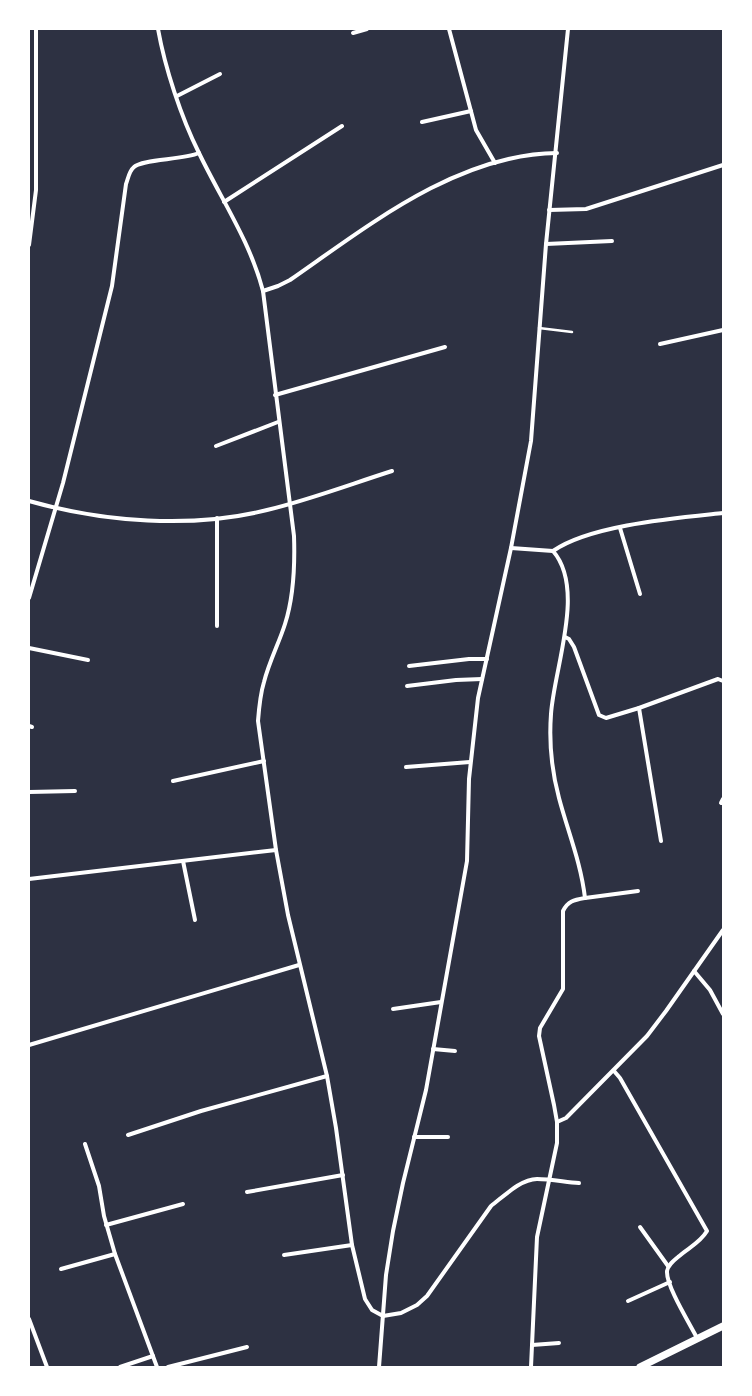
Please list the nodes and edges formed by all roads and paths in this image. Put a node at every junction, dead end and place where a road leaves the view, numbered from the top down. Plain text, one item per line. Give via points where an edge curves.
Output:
1 (36, 29) edge
2 (158, 29) edge
3 (367, 29) edge
4 (449, 29) edge
5 (568, 29) edge
6 (353, 33) dead end
7 (220, 74) dead end
8 (177, 96) junction
9 (471, 111) junction
10 (422, 122) dead end
11 (342, 126) dead end
12 (557, 152) junction
13 (199, 153) junction
14 (495, 163) junction
15 (723, 165) edge
16 (224, 202) junction
17 (549, 210) junction
18 (612, 241) dead end
19 (546, 244) junction
20 (29, 245) edge
21 (263, 291) junction
22 (538, 328) junction
23 (723, 330) edge
24 (572, 332) dead end
25 (660, 344) dead end
26 (445, 347) dead end
27 (275, 395) junction
28 (278, 422) junction
29 (216, 446) dead end
30 (392, 471) dead end
31 (29, 501) edge
32 (289, 503) junction
33 (55, 509) junction
34 (723, 513) edge
35 (218, 518) junction
36 (620, 528) junction
37 (511, 548) junction
38 (553, 551) junction
39 (640, 594) dead end
40 (29, 598) edge
41 (217, 626) dead end
42 (565, 637) junction
43 (29, 648) edge
44 (487, 659) junction
45 (88, 660) dead end
46 (409, 666) dead end
47 (482, 679) junction
48 (723, 681) edge
49 (407, 686) dead end
50 (639, 708) junction
51 (264, 761) junction
52 (470, 762) junction
53 (406, 767) dead end
54 (173, 781) dead end
55 (75, 790) dead end
56 (29, 792) edge
57 (661, 841) dead end
58 (276, 850) junction
59 (183, 861) junction
60 (29, 879) edge
61 (638, 891) dead end
62 (585, 898) junction
63 (195, 920) dead end
64 (723, 930) edge
65 (299, 965) junction
66 (694, 971) junction
67 (441, 1002) junction
68 (393, 1009) dead end
69 (723, 1014) edge
70 (29, 1045) edge
71 (433, 1049) junction
72 (455, 1051) dead end
73 (614, 1071) junction
74 (327, 1076) junction
75 (557, 1122) junction
76 (128, 1135) dead end
77 (414, 1137) junction
78 (448, 1137) dead end
79 (85, 1144) dead end
80 (343, 1175) junction
81 (548, 1181) junction
82 (579, 1182) dead end
83 (247, 1192) dead end
84 (183, 1204) dead end
85 (106, 1225) junction
86 (640, 1228) dead end
87 (352, 1245) junction
88 (115, 1254) junction
89 (284, 1255) dead end
90 (668, 1266) junction
91 (61, 1269) dead end
92 (670, 1282) junction
93 (628, 1301) dead end
94 (383, 1316) junction
95 (29, 1319) edge
96 (723, 1326) edge
97 (697, 1338) junction
98 (559, 1343) dead end
99 (532, 1345) junction
100 (247, 1347) dead end
101 (153, 1356) junction
102 (47, 1367) edge
103 (120, 1367) edge
104 (157, 1367) edge
105 (168, 1367) edge
106 (379, 1367) edge
107 (531, 1367) edge
108 (640, 1367) edge

1 - 20 street via 36,190
2 - 8 street
3 - 6 street
4 - 9 street
5 - 12 street
7 - 8 street
8 - 13 street
9 - 10 street
9 - 14 street via 476,130
11 - 16 street
12 - 14 street via 537,153
12 - 17 street
13 - 16 street
13 - 33 street via 184,158 142,163 134,167 130,173 126,184 112,286 64,483
14 - 21 street via 436,185 377,220 290,280
15 - 17 street via 586,209
16 - 21 street via 252,256
17 - 19 street
18 - 19 street
19 - 22 street
21 - 27 street
22 - 24 lane
22 - 37 street via 532,428
23 - 25 street
26 - 27 street
27 - 28 street
28 - 29 street
28 - 32 street
30 - 32 street
31 - 33 street
32 - 35 street via 266,510
32 - 51 street via 294,536 294,576 285,623 264,680 259,702 258,721
33 - 35 street via 129,520
33 - 40 street
34 - 36 street via 661,520
35 - 41 street
36 - 38 street via 570,541
36 - 39 street
37 - 38 street
37 - 44 street
38 - 42 street via 559,558 564,573 567,607
42 - 50 street via 574,647 599,715 606,718
42 - 62 street via 552,693 554,780 579,861
43 - 45 street
44 - 46 street
44 - 47 street
47 - 49 street
47 - 52 street
48 - 50 street via 718,679
50 - 57 street
51 - 54 street
51 - 58 street
52 - 53 street
52 - 67 street via 467,861
55 - 56 street
58 - 59 street
58 - 65 street
59 - 60 street
59 - 63 street
61 - 62 street
62 - 75 street via 572,900 563,911 563,988 540,1028 539,1036
64 - 66 street
65 - 70 street
65 - 74 street
66 - 69 street via 710,990
66 - 73 street via 652,1030
67 - 68 street
67 - 71 street
71 - 72 street
71 - 77 street
73 - 75 street via 566,1118
73 - 90 street via 707,1231 703,1239
74 - 76 street via 201,1111
74 - 80 street
75 - 81 street via 555,1155
77 - 78 street
77 - 94 street via 393,1231
79 - 85 street via 99,1186
80 - 83 street
80 - 87 street
81 - 82 street
81 - 94 street via 528,1180 491,1206 427,1296 417,1305 401,1313
81 - 99 street via 536,1244
84 - 85 street
85 - 88 street
86 - 90 street
87 - 89 street
87 - 94 street via 365,1300 372,1310
88 - 91 street
88 - 101 street
90 - 92 street
92 - 93 street
92 - 97 street
94 - 106 street
95 - 102 street
96 - 97 street
97 - 108 street
98 - 99 street
99 - 107 street
100 - 105 street
101 - 103 street
101 - 104 street

